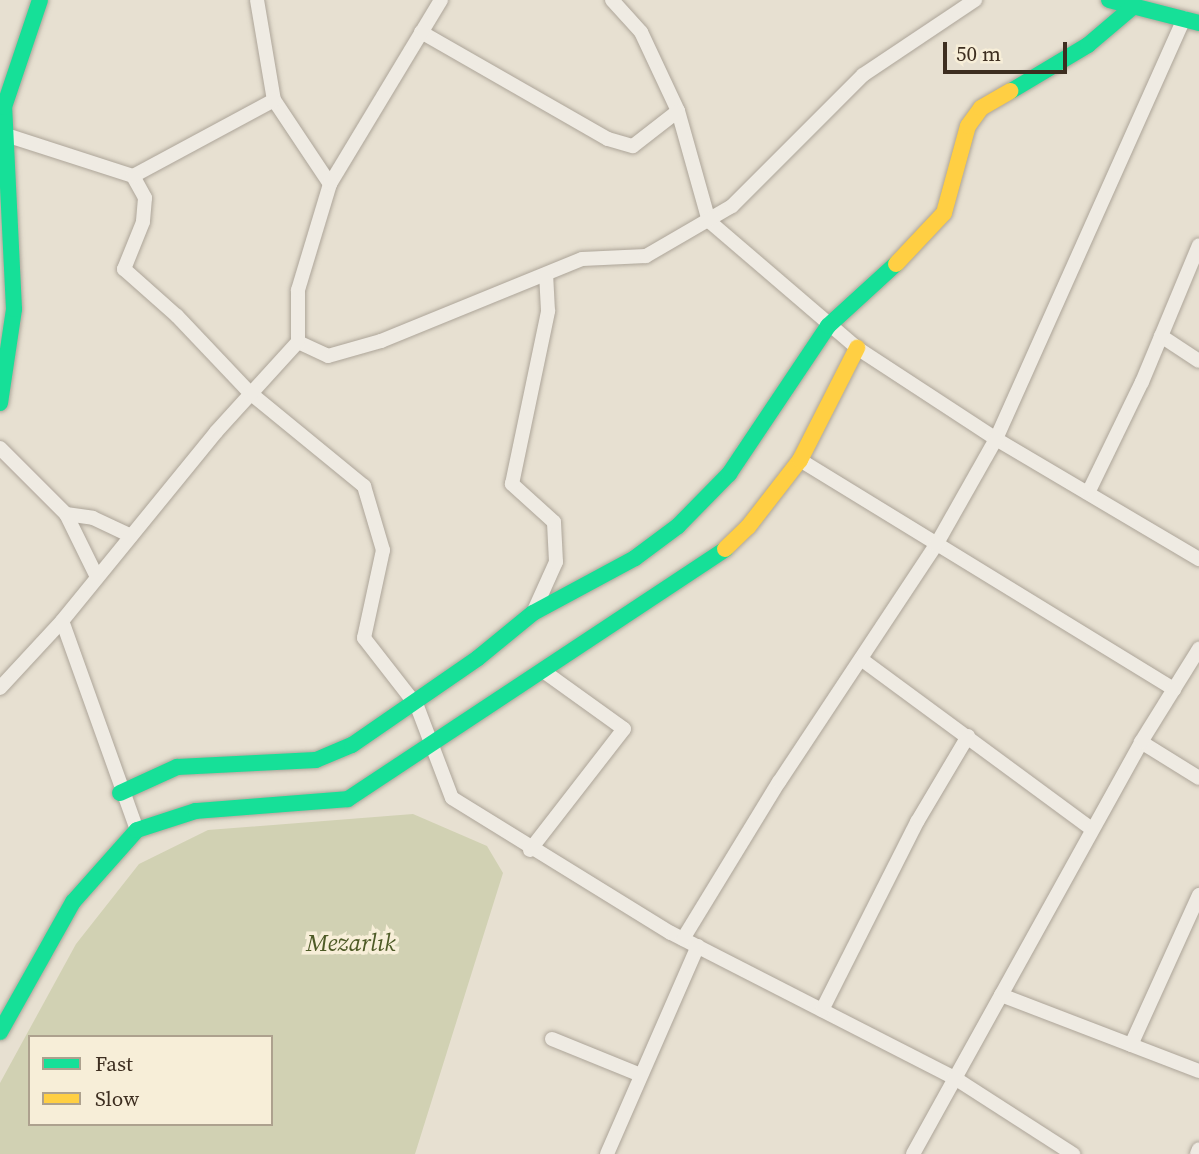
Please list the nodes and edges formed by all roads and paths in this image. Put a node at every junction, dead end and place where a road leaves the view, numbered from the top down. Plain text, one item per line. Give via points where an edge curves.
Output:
1 (40, 0) edge
2 (257, 0) edge
3 (441, 0) edge
4 (612, 0) edge
5 (975, 0) edge
6 (1109, 0) edge
7 (1134, 6) junction
8 (1192, 21) edge
9 (421, 33) junction
10 (274, 100) junction
11 (2, 106) edge
12 (678, 111) junction
13 (6, 135) junction
14 (132, 176) junction
15 (330, 184) junction
16 (709, 221) junction
17 (1199, 247) edge
18 (546, 275) junction
19 (828, 326) junction
20 (1161, 336) junction
21 (298, 342) junction
22 (857, 348) junction
23 (1199, 361) edge
24 (249, 393) junction
25 (0, 403) edge
26 (996, 439) junction
27 (0, 447) edge
28 (800, 460) junction
29 (1088, 493) junction
30 (65, 514) junction
31 (131, 536) junction
32 (936, 545) junction
33 (1199, 559) edge
34 (97, 578) junction
35 (533, 613) junction
36 (62, 621) junction
37 (1199, 649) edge
38 (861, 659) junction
39 (546, 673) junction
40 (0, 688) edge
41 (1174, 689) junction
42 (414, 703) junction
43 (968, 736) junction
44 (433, 741) junction
45 (1141, 742) junction
46 (1199, 778) edge
47 (120, 793) junction
48 (1092, 829) junction
49 (137, 830) junction
50 (530, 850) junction
51 (1199, 895) edge
52 (682, 939) junction
53 (698, 946) junction
54 (1001, 995) junction
55 (822, 1010) junction
56 (0, 1032) edge
57 (552, 1039) dead end
58 (1131, 1045) junction
59 (1199, 1071) edge
60 (638, 1074) junction
61 (953, 1077) junction
62 (607, 1154) edge
63 (913, 1154) edge
64 (1073, 1154) edge

1 - 11 street
2 - 10 street
3 - 9 street
4 - 12 street via 641,32
5 - 16 street via 863,75 732,206
6 - 7 street
7 - 8 street
7 - 19 street via 1088,45 981,108 968,127 944,213 924,239
8 - 26 street
9 - 12 street via 608,139 633,146
9 - 15 street
10 - 14 street
10 - 15 street
11 - 13 street
12 - 16 street
13 - 14 street
13 - 25 street via 14,309
14 - 24 street via 145,198 143,222 124,269 177,316
15 - 21 street via 298,290
16 - 18 street via 646,256 582,259
16 - 19 street
17 - 20 street
18 - 21 street via 381,341 328,356
18 - 35 street via 548,311 512,484 554,522 556,562
19 - 22 street
19 - 35 street via 729,474 678,526 635,558
20 - 23 street
20 - 29 street
21 - 24 street
22 - 26 street
22 - 28 street
24 - 31 street
24 - 42 street via 364,486 383,550 364,638
26 - 29 street
26 - 32 street
27 - 30 street
28 - 32 street
28 - 39 street via 748,527 714,559
29 - 33 street
30 - 31 street via 93,518
30 - 34 street
31 - 34 street
32 - 38 street
32 - 41 street
34 - 36 street
35 - 42 street
36 - 40 street
36 - 47 street via 105,736
37 - 41 street
38 - 43 street
38 - 52 street
39 - 44 street
39 - 50 street via 624,729
41 - 45 street
42 - 44 street
42 - 47 street via 352,745 316,760 177,767
43 - 48 street
43 - 55 street via 917,822
44 - 49 street via 348,799 196,811
44 - 50 street via 452,798
45 - 46 street
45 - 48 street
47 - 49 street
48 - 54 street
49 - 56 street via 73,902
50 - 52 street
51 - 58 street
52 - 53 street
53 - 55 street
53 - 60 street
54 - 58 street
54 - 61 street
55 - 61 street
57 - 60 street
58 - 59 street
60 - 62 street
61 - 63 street
61 - 64 street

